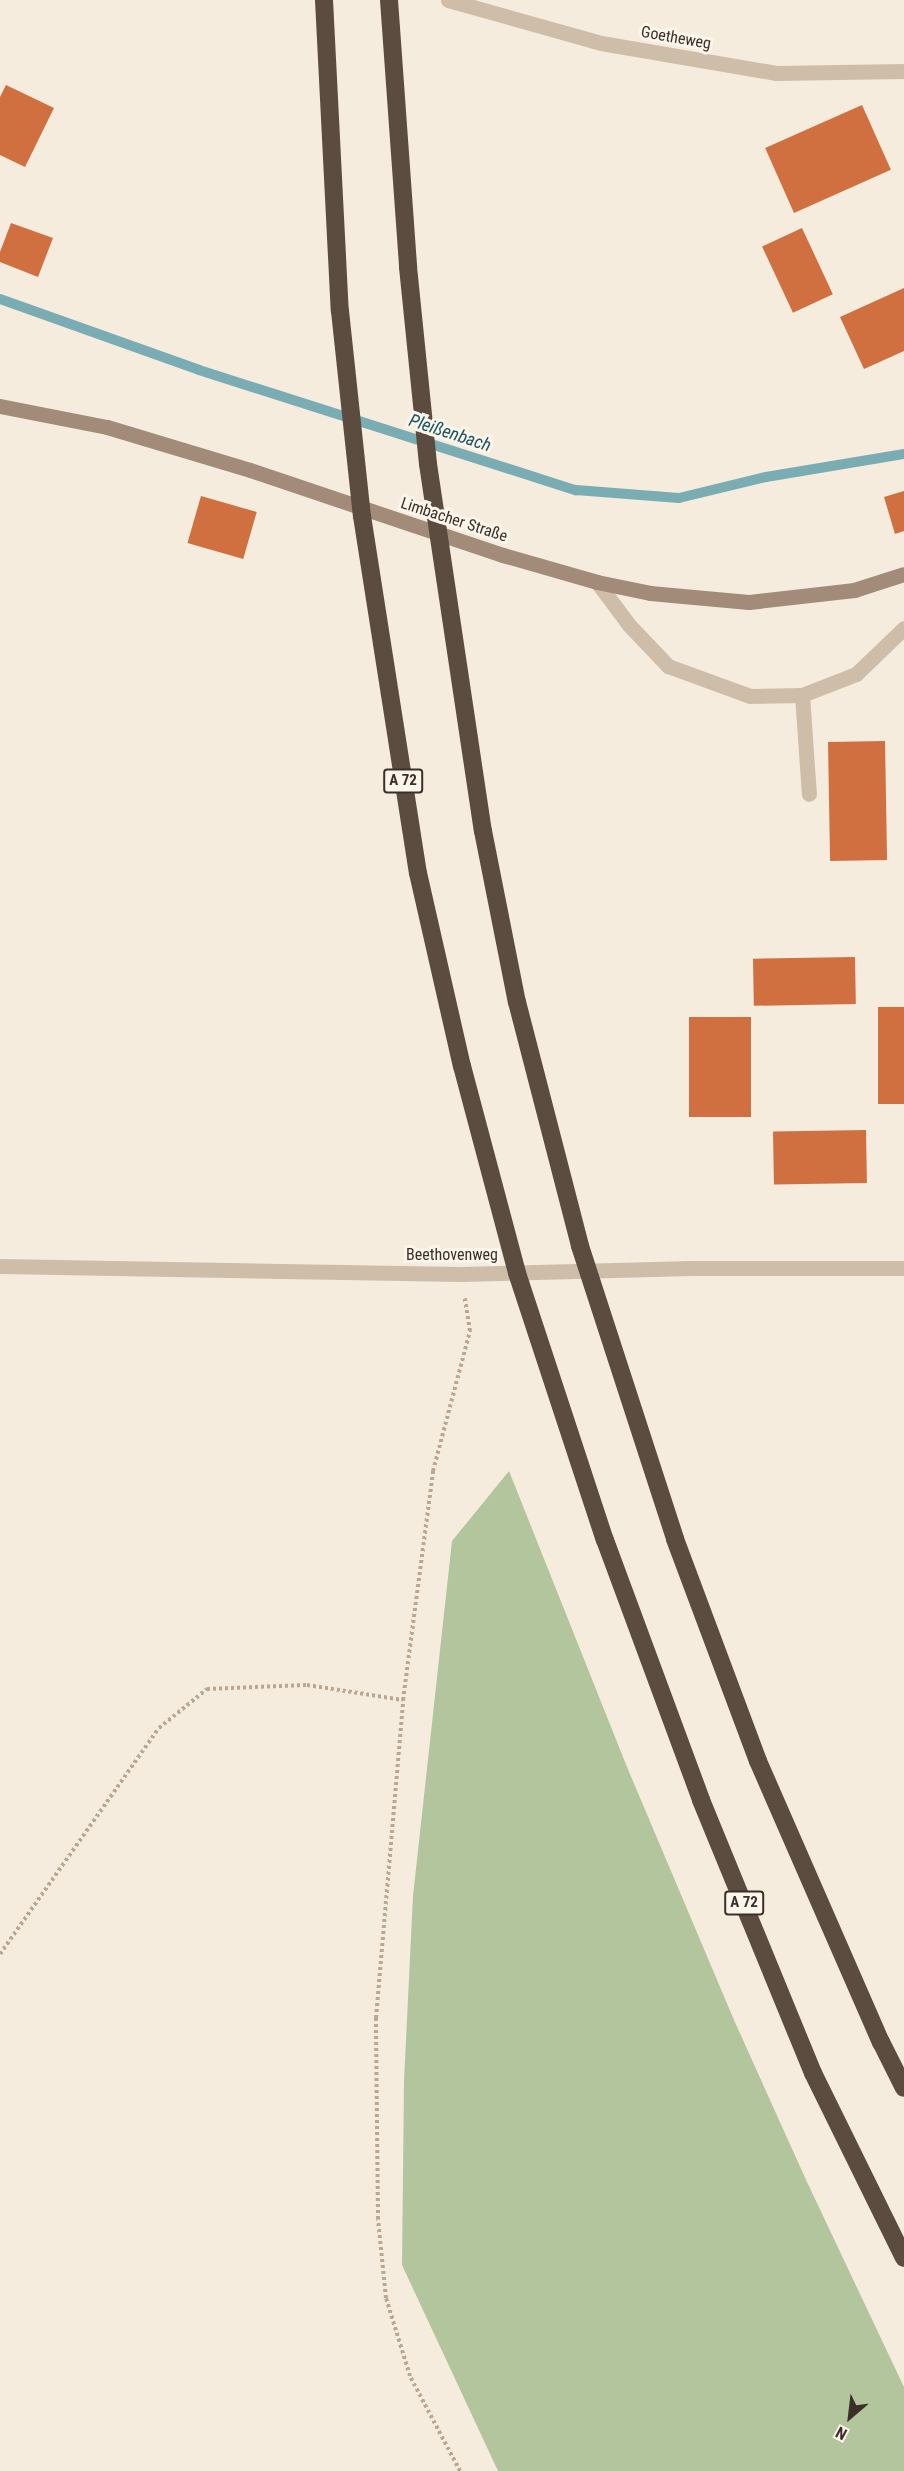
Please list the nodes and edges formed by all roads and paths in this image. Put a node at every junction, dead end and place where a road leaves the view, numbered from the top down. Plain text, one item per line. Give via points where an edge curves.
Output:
1 (324, 0) edge
2 (389, 0) edge
3 (448, 0) edge
4 (474, 3) edge
5 (901, 74) edge
6 (0, 406) edge
7 (904, 574) edge
8 (597, 582) junction
9 (904, 628) edge
10 (802, 695) junction
11 (808, 794) dead end
12 (0, 1266) edge
13 (904, 1268) edge
14 (461, 1274) junction
15 (403, 1700) junction
16 (0, 1953) edge
17 (904, 2088) edge
18 (904, 2258) edge
19 (460, 2471) edge

1 - 18 highway, A 72, bridge via 341,323 362,516 418,873 462,1066 518,1273 605,1540 702,1800 813,2073
2 - 17 highway, bridge via 408,267 428,464 483,831 518,1002 580,1246 675,1539 758,1761
3 - 4 street, Goetheweg
4 - 5 street, Goetheweg via 602,43 776,73
6 - 8 street, Limbacher Straße via 107,427
7 - 8 street, Limbacher Straße via 854,590 749,602 650,593
8 - 10 street via 629,626 668,666 750,696
9 - 10 street via 856,674
10 - 11 street
12 - 14 street, Beethovenweg
13 - 14 street, Beethovenweg
14 - 15 path via 470,1331 433,1470
15 - 16 path via 307,1685 207,1689 159,1728
15 - 19 path via 376,2018 378,2219 387,2298 410,2376

